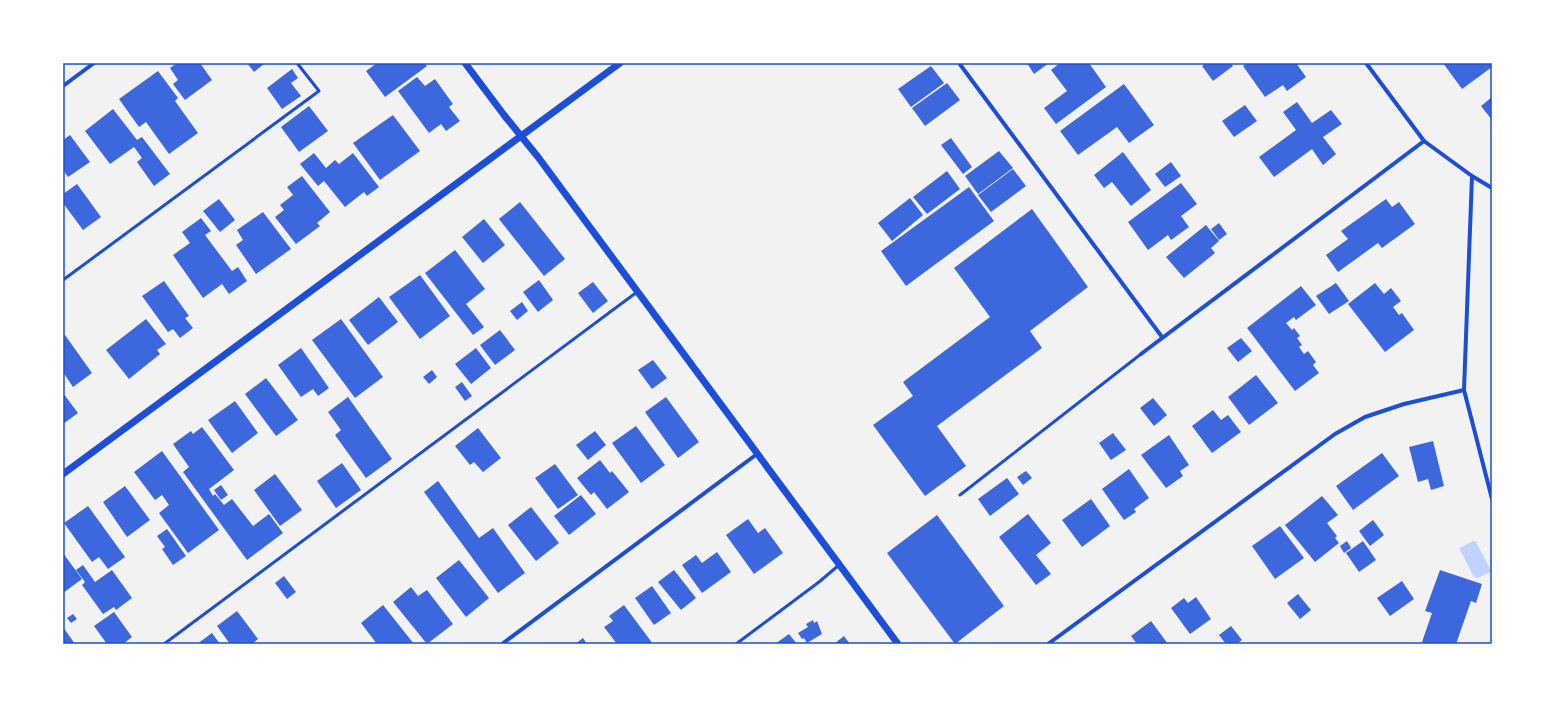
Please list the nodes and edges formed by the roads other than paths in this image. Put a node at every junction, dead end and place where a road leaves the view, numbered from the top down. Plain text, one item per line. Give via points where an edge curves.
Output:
1 (94, 63) edge
2 (297, 63) edge
3 (465, 63) edge
4 (620, 63) edge
5 (959, 63) edge
6 (1366, 63) edge
7 (63, 86) edge
8 (521, 136) junction
9 (1424, 141) junction
10 (1472, 176) junction
11 (1492, 188) edge
12 (63, 280) edge
13 (637, 292) junction
14 (1162, 337) junction
15 (1141, 354) joint
16 (1464, 390) junction
17 (757, 454) junction
18 (63, 474) edge
19 (960, 495) dead end
20 (1492, 499) edge
21 (839, 565) junction
22 (164, 644) edge
23 (502, 644) edge
24 (736, 644) edge
25 (898, 644) edge
26 (1048, 644) edge

1 - 7 street
2 - 12 lane via 319,91
3 - 8 street
4 - 8 street
5 - 14 street
6 - 9 street
8 - 13 street
8 - 18 street
9 - 10 street
9 - 14 street
10 - 11 street
10 - 16 street
13 - 17 street
13 - 22 lane
14 - 15 street
15 - 19 lane
16 - 20 street
16 - 26 street via 1404,404 1365,418 1335,434
17 - 21 street
17 - 23 street
21 - 24 lane
21 - 25 street

